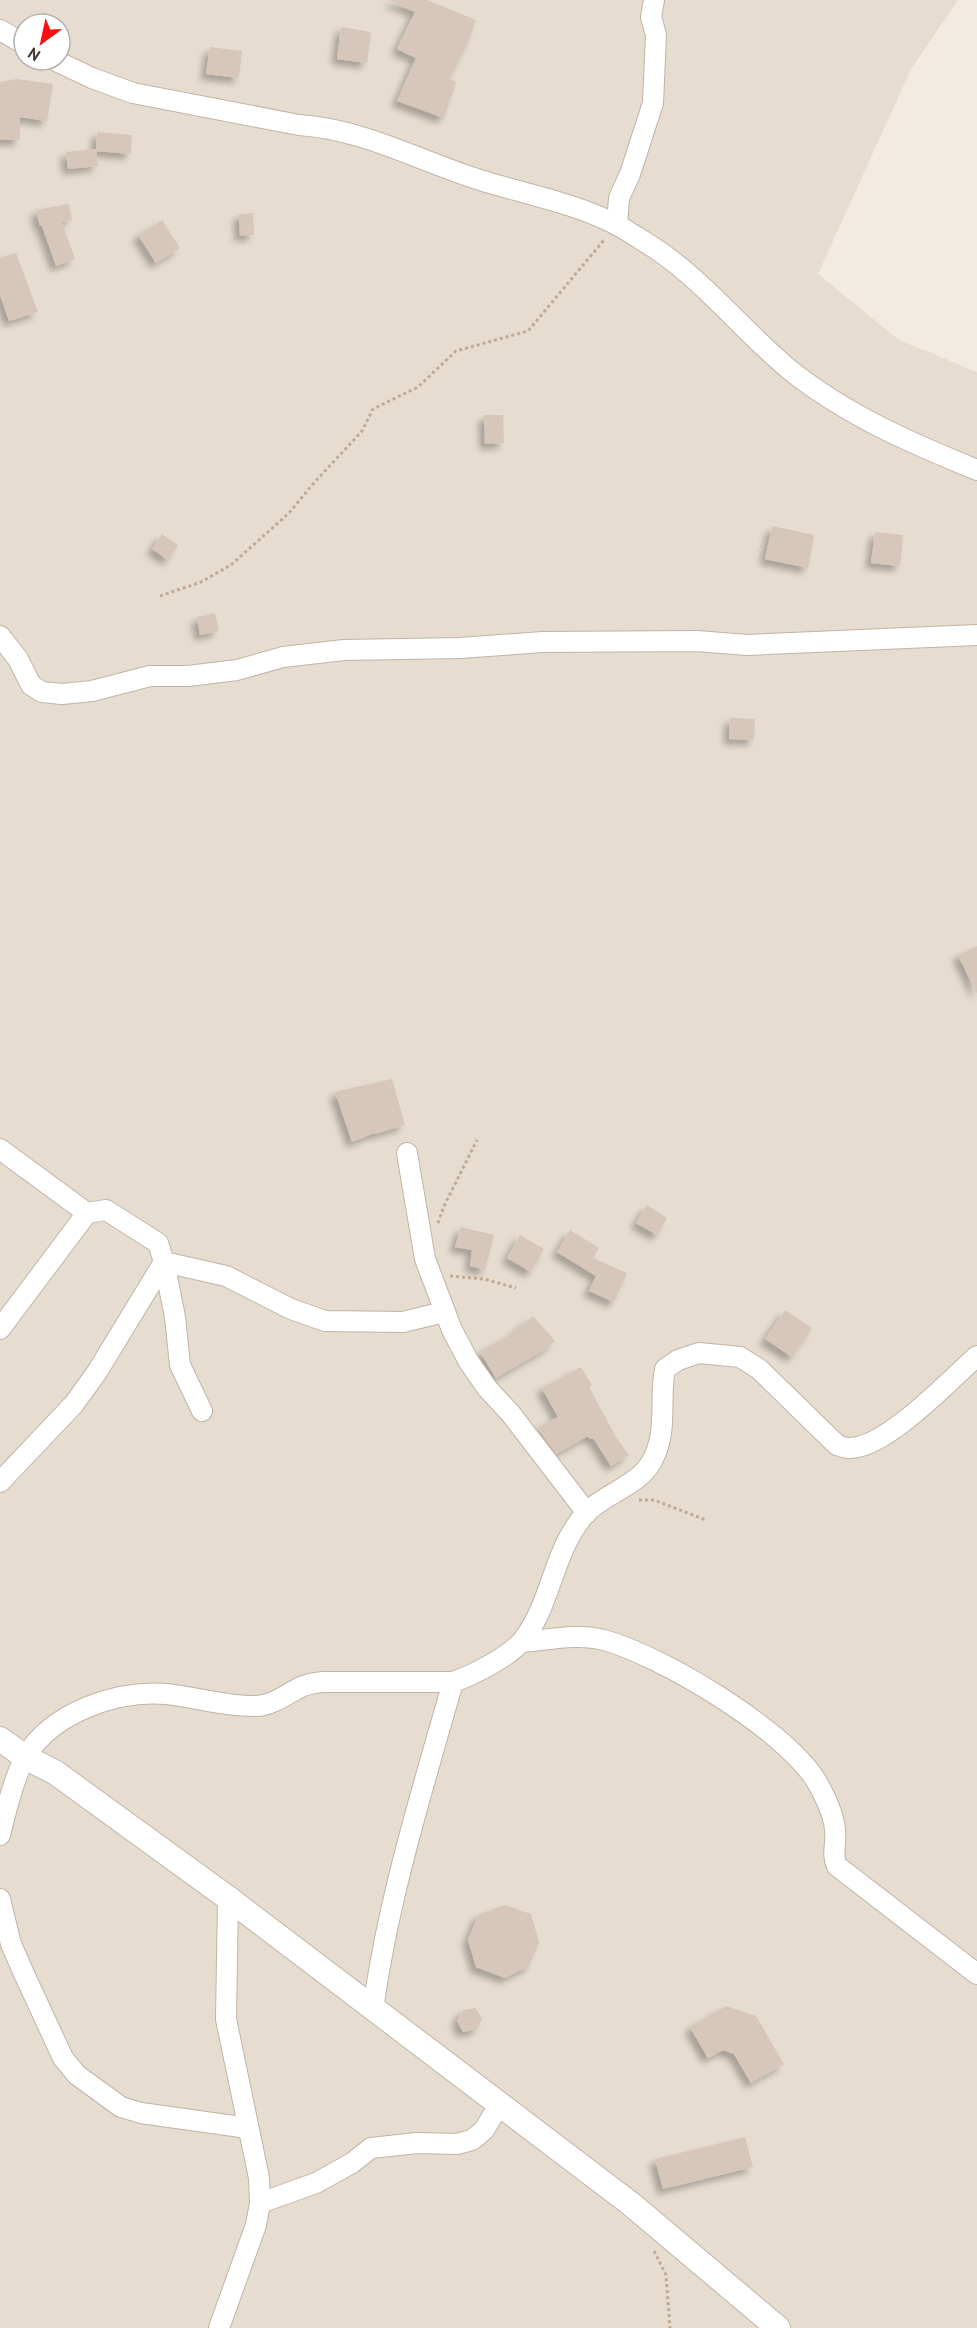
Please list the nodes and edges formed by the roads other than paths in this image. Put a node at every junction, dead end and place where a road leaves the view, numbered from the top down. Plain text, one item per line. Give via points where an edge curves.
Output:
1 (654, 0) edge
2 (72, 69) edge
3 (616, 225) junction
4 (977, 470) edge
5 (977, 635) edge
6 (0, 636) edge
7 (0, 1149) edge
8 (407, 1153) dead end
9 (87, 1213) junction
10 (164, 1262) junction
11 (444, 1312) junction
12 (0, 1329) edge
13 (977, 1356) edge
14 (202, 1411) dead end
15 (0, 1482) edge
16 (587, 1513) junction
17 (522, 1642) junction
18 (453, 1682) junction
19 (0, 1739) edge
20 (25, 1757) junction
21 (0, 1835) edge
22 (228, 1898) junction
23 (0, 1899) edge
24 (977, 1974) edge
25 (374, 2010) junction
26 (499, 2105) junction
27 (248, 2128) junction
28 (260, 2203) junction
29 (219, 2328) edge
30 (778, 2328) edge

1 - 3 street via 652,103 619,198
2 - 3 street via 132,93 361,136
3 - 4 street via 680,266 743,328 819,392 879,427
5 - 6 street via 747,645 697,641 543,642 344,650 283,657 237,670 150,676 92,691 62,694 42,692 31,685
7 - 9 street
8 - 11 street via 425,1259
9 - 10 street via 106,1210 158,1243
9 - 12 street
10 - 11 street via 226,1276 291,1309 325,1321 403,1322
10 - 14 street via 180,1365
10 - 15 street via 74,1404
11 - 16 street via 487,1388
13 - 16 street via 884,1436 850,1449 837,1445 759,1369 740,1357 699,1353 678,1360 664,1369 663,1426 653,1460
16 - 17 street via 572,1533
17 - 18 street via 473,1675
17 - 24 street via 603,1640 658,1663 760,1726 815,1779 836,1829 837,1866
18 - 20 street via 321,1682 305,1685 260,1706 141,1693 112,1699 65,1720 42,1736
18 - 25 street via 409,1838 381,1955
19 - 20 street
20 - 21 street
20 - 22 street via 56,1773
22 - 25 street
22 - 27 street via 226,2019
23 - 27 street via 11,1944 25,1976 63,2058 77,2074 121,2107
25 - 26 street
26 - 28 street via 484,2130 472,2140 371,2148 316,2183
26 - 30 street via 631,2204
27 - 28 street
28 - 29 street via 256,2225

